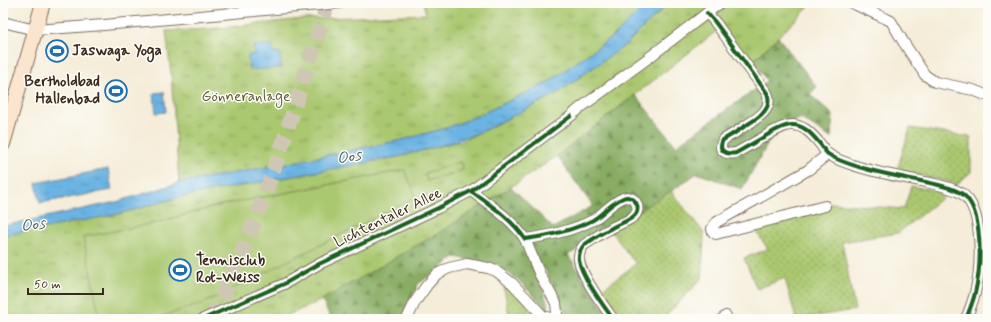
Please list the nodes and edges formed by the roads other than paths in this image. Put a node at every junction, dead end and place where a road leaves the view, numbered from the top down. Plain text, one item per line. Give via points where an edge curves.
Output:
1 (43, 3) edge
2 (340, 3) edge
3 (720, 3) edge
4 (852, 3) edge
5 (707, 13) junction
6 (3, 22) edge
7 (35, 30) junction
8 (988, 96) edge
9 (3, 144) edge
10 (828, 154) junction
11 (471, 191) junction
12 (825, 206) dead end
13 (525, 239) junction
14 (203, 319) edge
15 (407, 319) edge
16 (613, 319) edge
17 (966, 319) edge

1 - 7 main road
2 - 7 street
3 - 5 street, Lichtentaler Allee
4 - 8 street via 891,22 925,75 935,82
5 - 10 street via 769,98 764,113 723,140 722,150 726,154 736,153 778,128 793,125 800,126 812,134
5 - 11 street, Lichtentaler Allee
6 - 7 street
7 - 9 main road
10 - 12 street via 808,170 717,222 712,229 716,234
10 - 17 street via 872,171 952,189 969,200 974,210 980,242 976,292
11 - 13 street via 511,223
11 - 14 street, Lichtentaler Allee via 284,284
13 - 15 street via 540,275 556,303 554,317 543,316 512,283 496,271 467,264 437,274 415,302
13 - 16 street via 548,236 579,226 594,219 623,198 636,201 638,211 634,216 584,245 579,254 583,272

